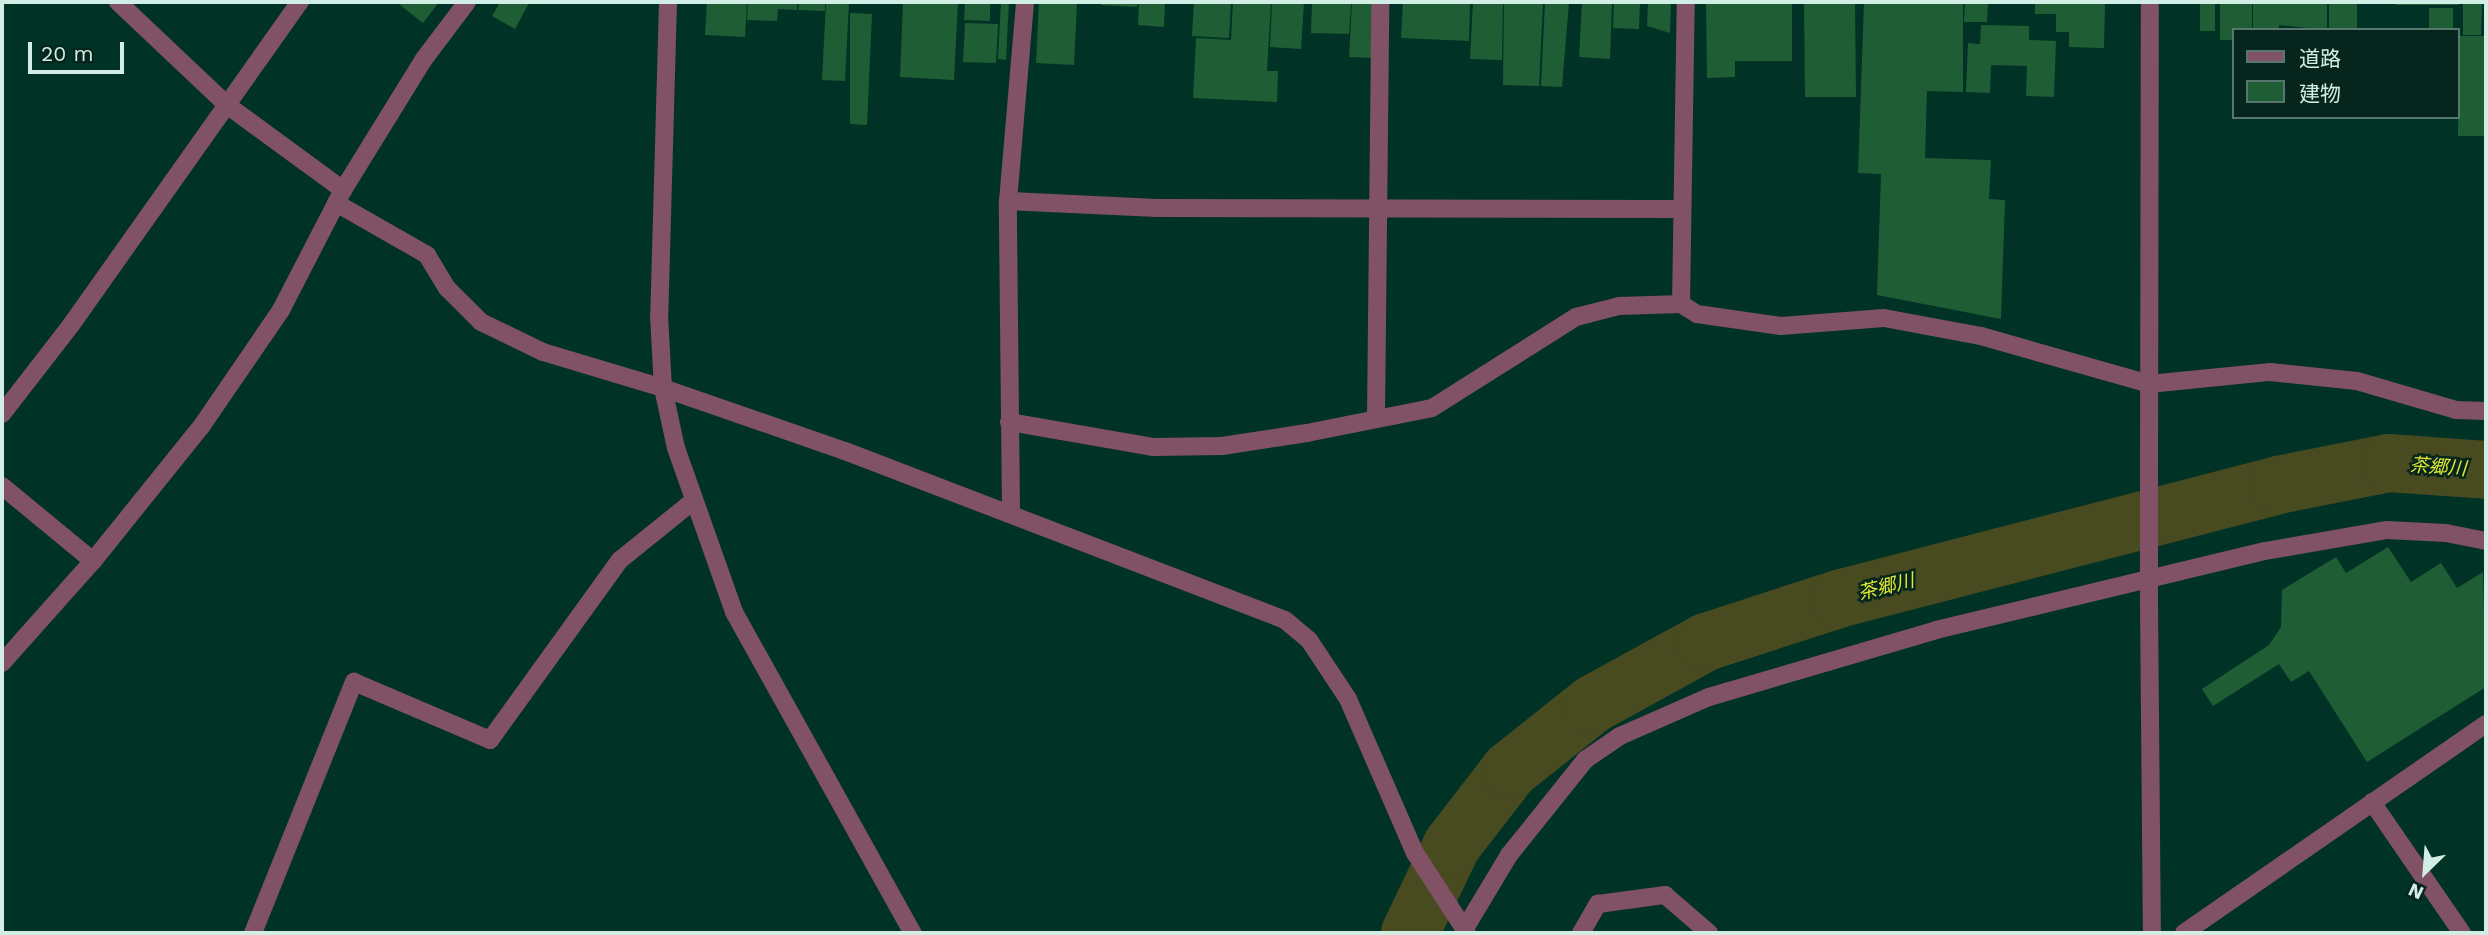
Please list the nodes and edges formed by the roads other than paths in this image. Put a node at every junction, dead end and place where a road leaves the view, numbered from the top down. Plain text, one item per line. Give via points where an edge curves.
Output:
1 (118, 2) edge
2 (300, 2) edge
3 (467, 2) edge
4 (668, 2) edge
5 (1025, 2) edge
6 (1380, 2) edge
7 (1686, 2) edge
8 (2150, 2) edge
9 (227, 105) junction
10 (340, 196) junction
11 (1008, 201) junction
12 (1380, 206) junction
13 (1680, 209) junction
14 (1681, 304) junction
15 (2149, 384) junction
16 (663, 388) junction
17 (2486, 411) edge
18 (2, 414) edge
19 (1376, 417) junction
20 (1009, 422) junction
21 (2, 486) edge
22 (692, 502) junction
23 (1011, 511) junction
24 (2486, 541) edge
25 (93, 561) junction
26 (2, 663) edge
27 (2486, 724) edge
28 (2372, 802) junction
29 (1465, 932) edge
30 (253, 933) edge
31 (913, 933) edge
32 (1581, 933) edge
33 (1709, 933) edge
34 (2152, 933) edge
35 (2184, 933) edge
36 (2462, 933) edge

1 - 9 street
2 - 9 street
3 - 10 street via 424,59
4 - 16 street via 661,154
5 - 11 street
6 - 12 street
7 - 13 street via 1686,182
8 - 15 street
9 - 10 street
9 - 18 street
10 - 16 street via 426,255 447,288 481,322 543,352
10 - 25 street via 281,310 203,424
11 - 12 street via 1157,208
11 - 20 street
12 - 13 street
12 - 19 street
13 - 14 street
14 - 15 street via 1697,314 1781,326 1884,318 1981,337
14 - 19 street via 1619,306 1576,317 1433,408
15 - 17 street via 2270,372 2357,381 2456,410
15 - 34 street, bridge
16 - 22 street
16 - 23 street
19 - 20 street via 1222,446 1154,447
20 - 23 street
21 - 25 street
22 - 30 street via 620,560 490,740 354,682
22 - 31 street via 734,612
23 - 29 street via 1178,582 1285,620 1309,640 1348,699 1415,853
24 - 29 street via 2446,533 2387,530 2265,551 1936,630 1709,697 1620,736 1585,760 1509,855
25 - 26 street
27 - 28 street
28 - 35 street
28 - 36 street
32 - 33 street via 1598,904 1665,895

